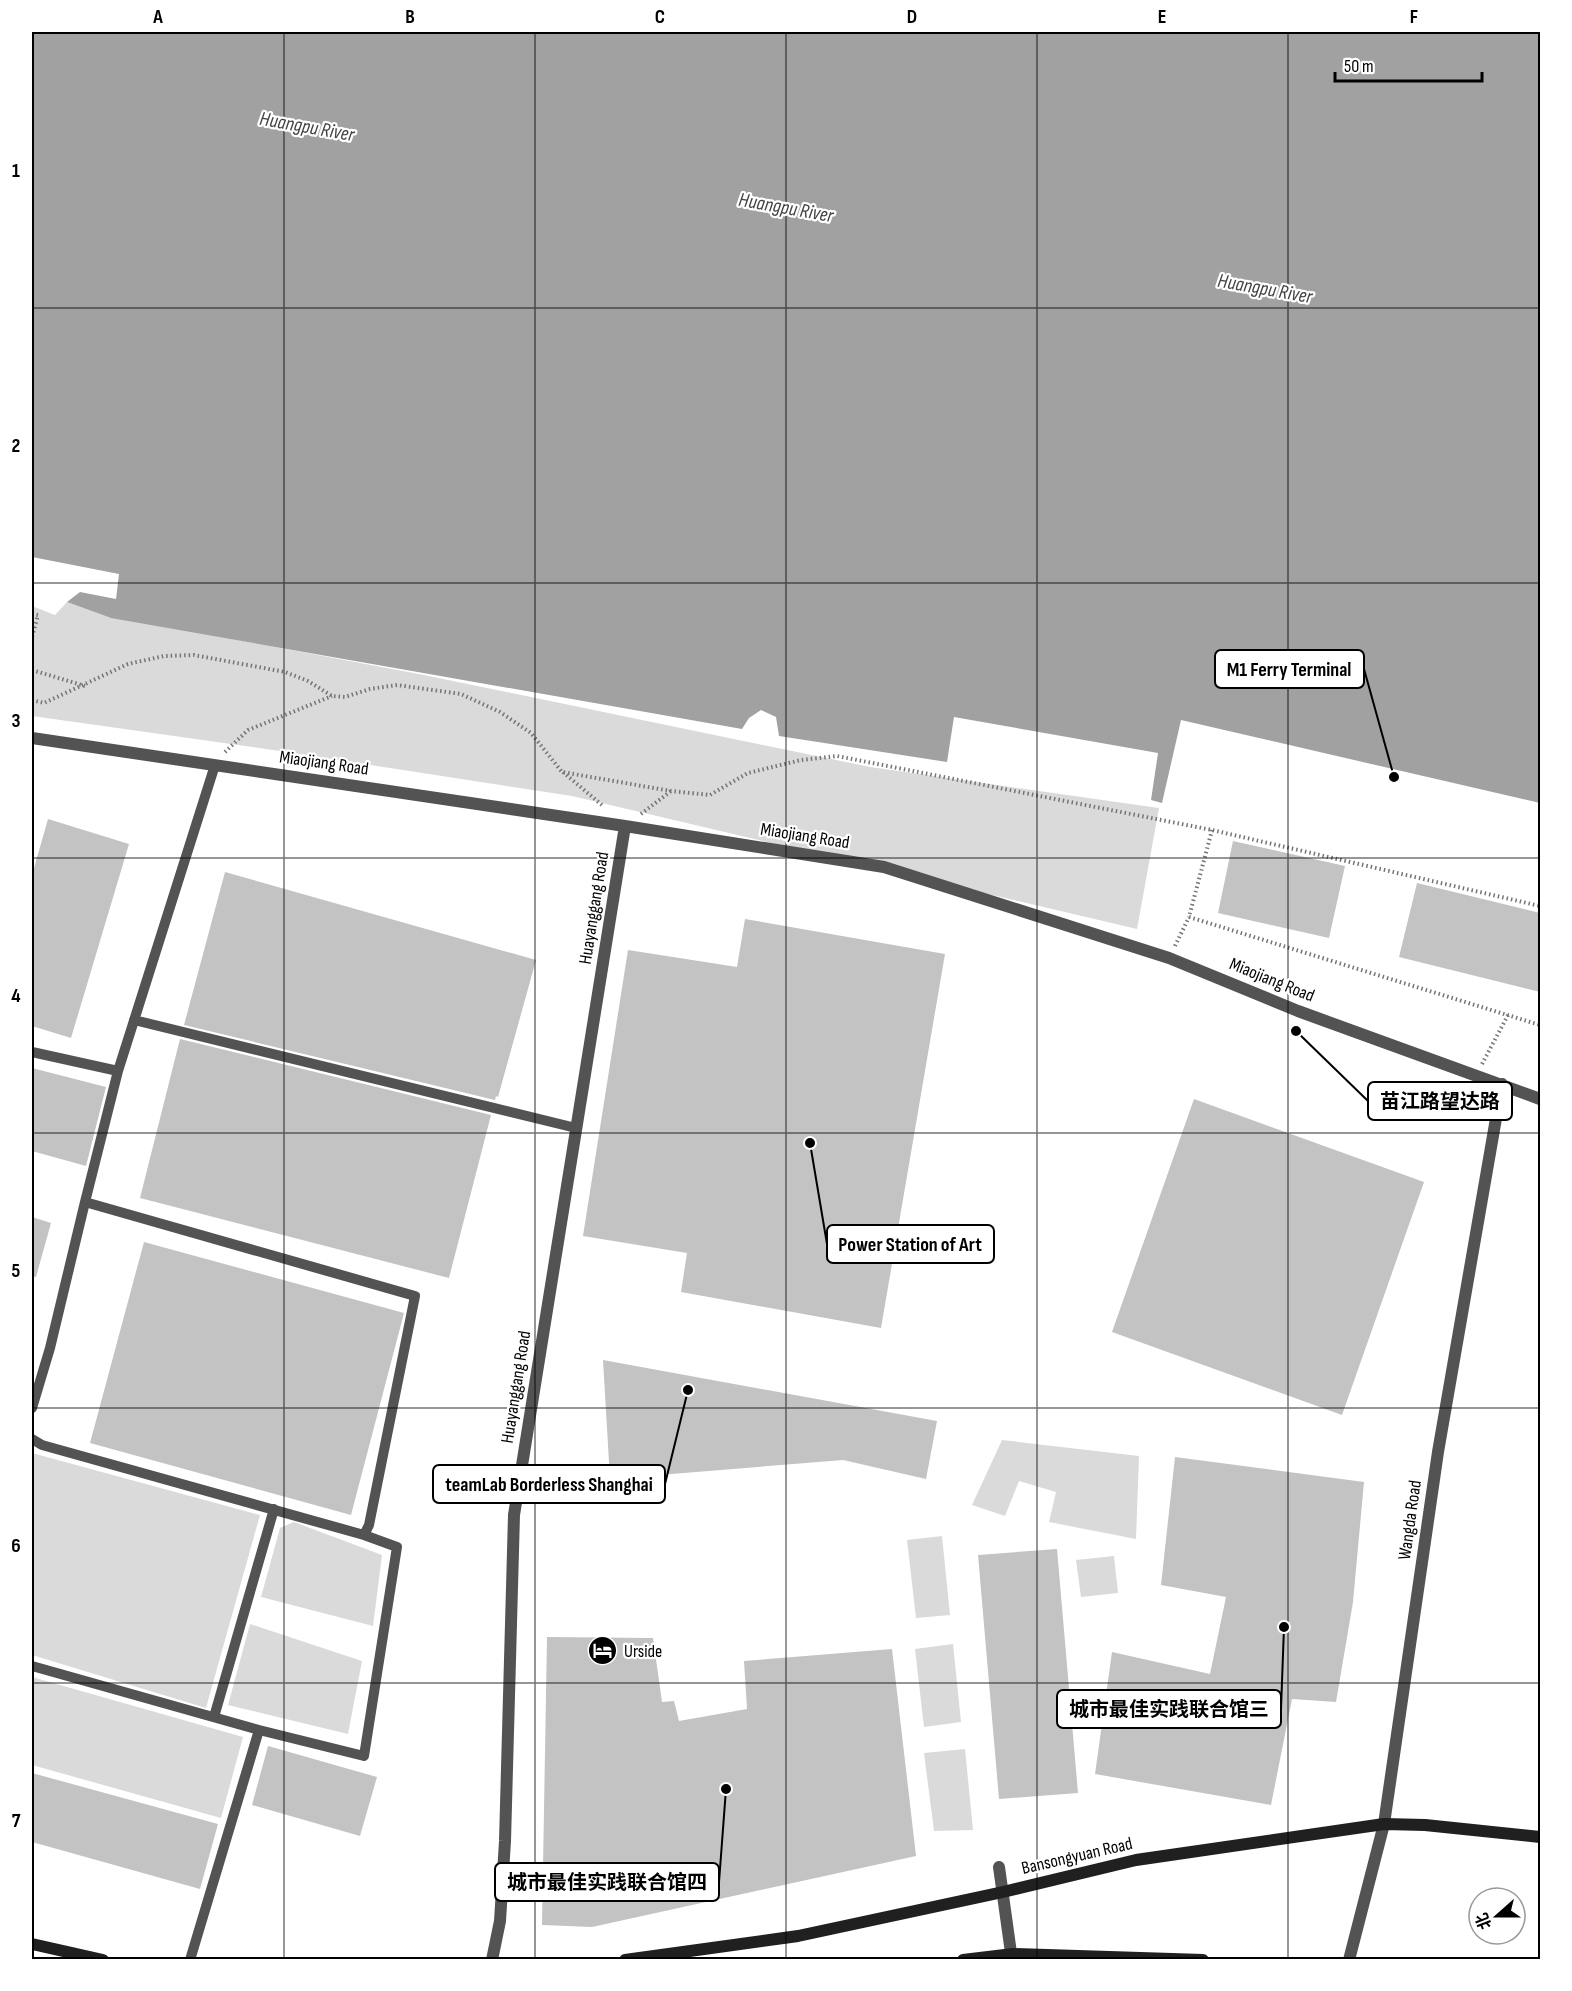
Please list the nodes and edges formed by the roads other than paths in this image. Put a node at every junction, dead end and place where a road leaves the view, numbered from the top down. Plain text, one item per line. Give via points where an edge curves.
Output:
1 (32, 738) edge
2 (215, 765) junction
3 (625, 826) junction
4 (134, 1020) junction
5 (32, 1052) edge
6 (118, 1071) junction
7 (1502, 1084) junction
8 (1540, 1099) edge
9 (576, 1128) junction
10 (85, 1202) junction
11 (32, 1408) edge
12 (32, 1439) edge
13 (274, 1509) junction
14 (364, 1535) junction
15 (32, 1666) edge
16 (214, 1717) junction
17 (259, 1730) junction
18 (1384, 1824) junction
19 (1540, 1836) edge
20 (999, 1867) dead end
21 (1003, 1892) junction
22 (32, 1944) edge
23 (1012, 1957) edge
24 (103, 1959) edge
25 (190, 1959) edge
26 (492, 1959) edge
27 (625, 1959) edge
28 (963, 1959) edge
29 (1203, 1959) edge
30 (1349, 1959) edge

1 - 2 street, Miaojiang Road
2 - 3 street, Miaojiang Road
2 - 4 lane
3 - 7 street, Miaojiang Road via 884,867 1169,958 1298,1011
3 - 9 street, Huayanggang Road
4 - 6 lane
4 - 9 lane
5 - 6 lane
6 - 10 lane
7 - 8 street, Miaojiang Road
7 - 18 street, Wangda Road via 1438,1452
9 - 26 street, Huayanggang Road via 514,1515 505,1841 500,1921
10 - 11 lane
10 - 14 lane via 415,1296 369,1526
12 - 13 lane
13 - 14 lane
13 - 16 lane
14 - 17 lane via 397,1547 364,1756
15 - 16 lane
16 - 17 lane
17 - 25 lane
18 - 19 main road, Bansongyuan Road
18 - 21 main road, Bansongyuan Road via 1136,1860
18 - 30 street, Wangda Road
20 - 21 street
21 - 23 street
21 - 27 main road, Bansongyuan Road via 798,1936
22 - 24 main road
23 - 28 main road
23 - 29 main road

